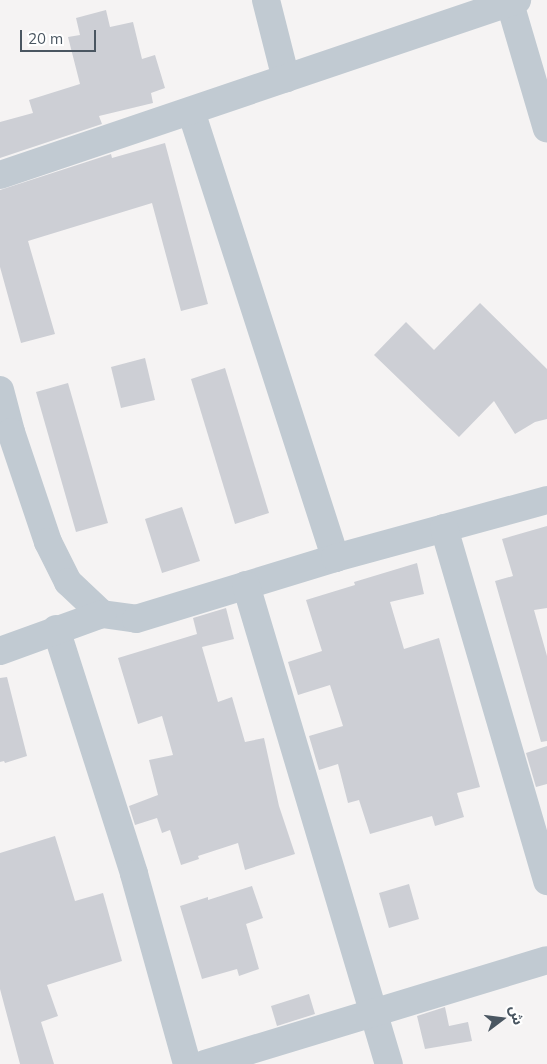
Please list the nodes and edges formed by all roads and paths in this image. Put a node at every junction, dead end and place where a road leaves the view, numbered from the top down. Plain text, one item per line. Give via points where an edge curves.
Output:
1 (266, 0) edge
2 (512, 1) edge
3 (286, 79) junction
4 (191, 111) junction
5 (547, 129) edge
6 (0, 175) edge
7 (0, 390) edge
8 (6, 434) edge
9 (547, 500) edge
10 (444, 528) junction
11 (335, 558) junction
12 (246, 585) junction
13 (102, 614) junction
14 (56, 629) junction
15 (0, 651) edge
16 (547, 882) edge
17 (547, 960) edge
18 (375, 1014) junction
19 (187, 1064) edge
20 (205, 1064) edge
21 (389, 1064) edge

1 - 3 street
2 - 3 street
2 - 5 street
3 - 4 street
4 - 6 street
4 - 11 street
7 - 8 street
8 - 13 street via 48,542 68,582
9 - 10 street
10 - 11 street
10 - 16 street
11 - 12 street
12 - 13 street via 136,619
12 - 18 street
13 - 14 street
14 - 15 street
14 - 19 street via 134,874
17 - 18 street
18 - 20 street
18 - 21 street

